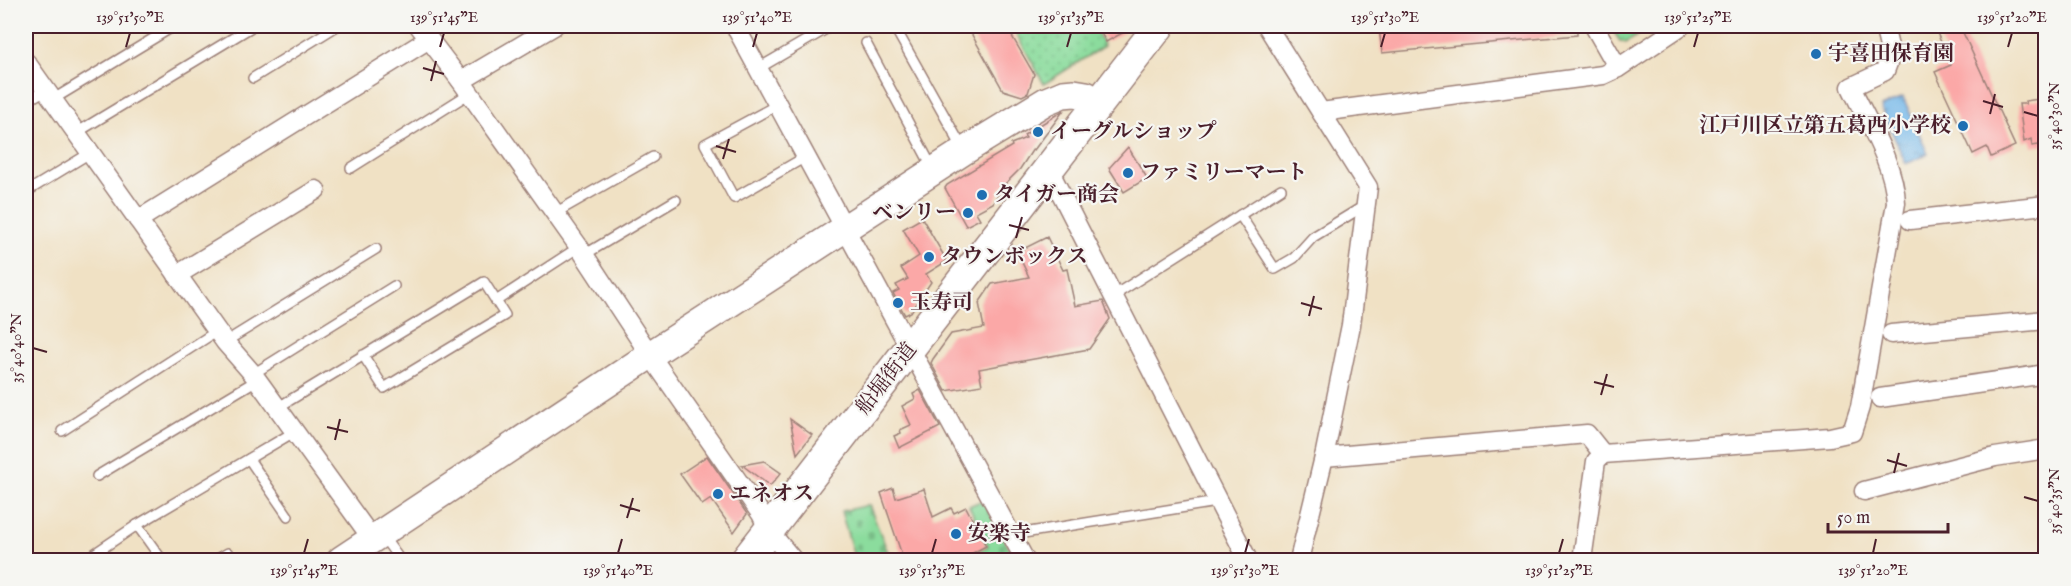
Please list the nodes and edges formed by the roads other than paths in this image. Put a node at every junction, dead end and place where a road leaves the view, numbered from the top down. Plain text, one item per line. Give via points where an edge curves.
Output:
1 (174, 26) edge
2 (254, 26) edge
3 (337, 26) edge
4 (554, 26) edge
5 (737, 26) edge
6 (831, 26) edge
7 (894, 26) edge
8 (1159, 26) edge
9 (1267, 26) edge
10 (1594, 26) edge
11 (1681, 26) edge
12 (1884, 26) edge
13 (424, 32) edge
14 (866, 43) dead end
15 (26, 62) edge
16 (759, 68) junction
17 (1618, 68) junction
18 (253, 78) dead end
19 (466, 87) junction
20 (49, 95) junction
21 (26, 102) edge
22 (1099, 103) junction
23 (779, 104) junction
24 (1322, 112) junction
25 (76, 133) junction
26 (964, 151) junction
27 (90, 153) junction
28 (807, 156) junction
29 (653, 157) dead end
30 (351, 168) dead end
31 (1049, 170) junction
32 (934, 171) junction
33 (1281, 189) dead end
34 (316, 190) dead end
35 (26, 192) edge
36 (676, 200) dead end
37 (1366, 204) junction
38 (2046, 206) edge
39 (555, 213) junction
40 (1240, 215) junction
41 (1910, 219) dead end
42 (138, 220) junction
43 (846, 230) junction
44 (376, 249) dead end
45 (581, 251) junction
46 (177, 275) junction
47 (394, 286) dead end
48 (1113, 296) junction
49 (496, 301) junction
50 (2046, 320) edge
51 (1891, 334) dead end
52 (221, 337) junction
53 (911, 348) junction
54 (363, 355) junction
55 (650, 355) junction
56 (2046, 374) edge
57 (255, 377) junction
58 (1880, 398) dead end
59 (277, 408) junction
60 (63, 431) dead end
61 (294, 432) junction
62 (2046, 449) edge
63 (1604, 454) junction
64 (1324, 457) junction
65 (249, 459) junction
66 (97, 476) dead end
67 (1864, 491) dead end
68 (1217, 502) junction
69 (288, 516) dead end
70 (137, 525) junction
71 (769, 531) junction
72 (1011, 535) junction
73 (377, 537) junction
74 (228, 553) dead end
75 (85, 560) edge
76 (162, 561) edge
77 (216, 561) edge
78 (341, 561) edge
79 (400, 561) edge
80 (746, 561) edge
81 (793, 561) edge
82 (1025, 561) edge
83 (1248, 561) edge
84 (1299, 561) edge
85 (1582, 561) edge

1 - 20 lane
2 - 25 lane
3 - 18 lane
4 - 19 street
5 - 16 street
6 - 16 lane
7 - 26 lane
8 - 22 main road, 船堀街道
9 - 24 street
10 - 17 street
11 - 17 street
12 - 63 street via 1891,55 1885,71 1851,87 1896,189 1860,407 1852,432 1830,437
13 - 19 street
13 - 42 street
14 - 32 lane
15 - 20 street
16 - 23 street
17 - 24 street via 1603,75
19 - 30 lane
19 - 39 street
20 - 21 lane
20 - 25 street
22 - 26 street via 1086,95 1063,94
22 - 31 main road, 船堀街道
23 - 28 street
23 - 28 lane via 705,144 734,198
24 - 37 street via 1368,187
25 - 27 street
26 - 32 street
27 - 35 lane
27 - 42 street
28 - 43 street
29 - 39 lane
31 - 48 street
31 - 53 main road, 船堀街道
32 - 43 street
33 - 40 lane
34 - 46 street
36 - 45 lane
37 - 40 lane via 1313,237 1294,258 1275,269
37 - 64 street via 1351,325
38 - 41 street
39 - 45 street
40 - 48 lane
42 - 46 street
43 - 53 street
43 - 55 street
44 - 52 lane
45 - 49 lane
45 - 55 street
46 - 52 street
47 - 57 lane
48 - 68 street
49 - 54 lane via 484,282
49 - 54 lane via 505,315 384,388
50 - 51 street
52 - 57 street
52 - 60 lane
53 - 71 main road, 船堀街道
53 - 72 street
54 - 59 lane
55 - 71 street
55 - 73 street
56 - 58 street
57 - 59 street
57 - 66 lane
59 - 61 street
61 - 65 lane
61 - 73 street
62 - 67 street via 1995,457
63 - 64 street via 1587,434
63 - 85 street via 1596,461
64 - 84 street
65 - 69 lane
65 - 70 lane
68 - 72 lane
68 - 83 street
70 - 75 lane
70 - 76 lane
71 - 80 main road, 船堀街道
71 - 81 street
72 - 82 street
73 - 78 street
73 - 79 lane
74 - 77 lane

